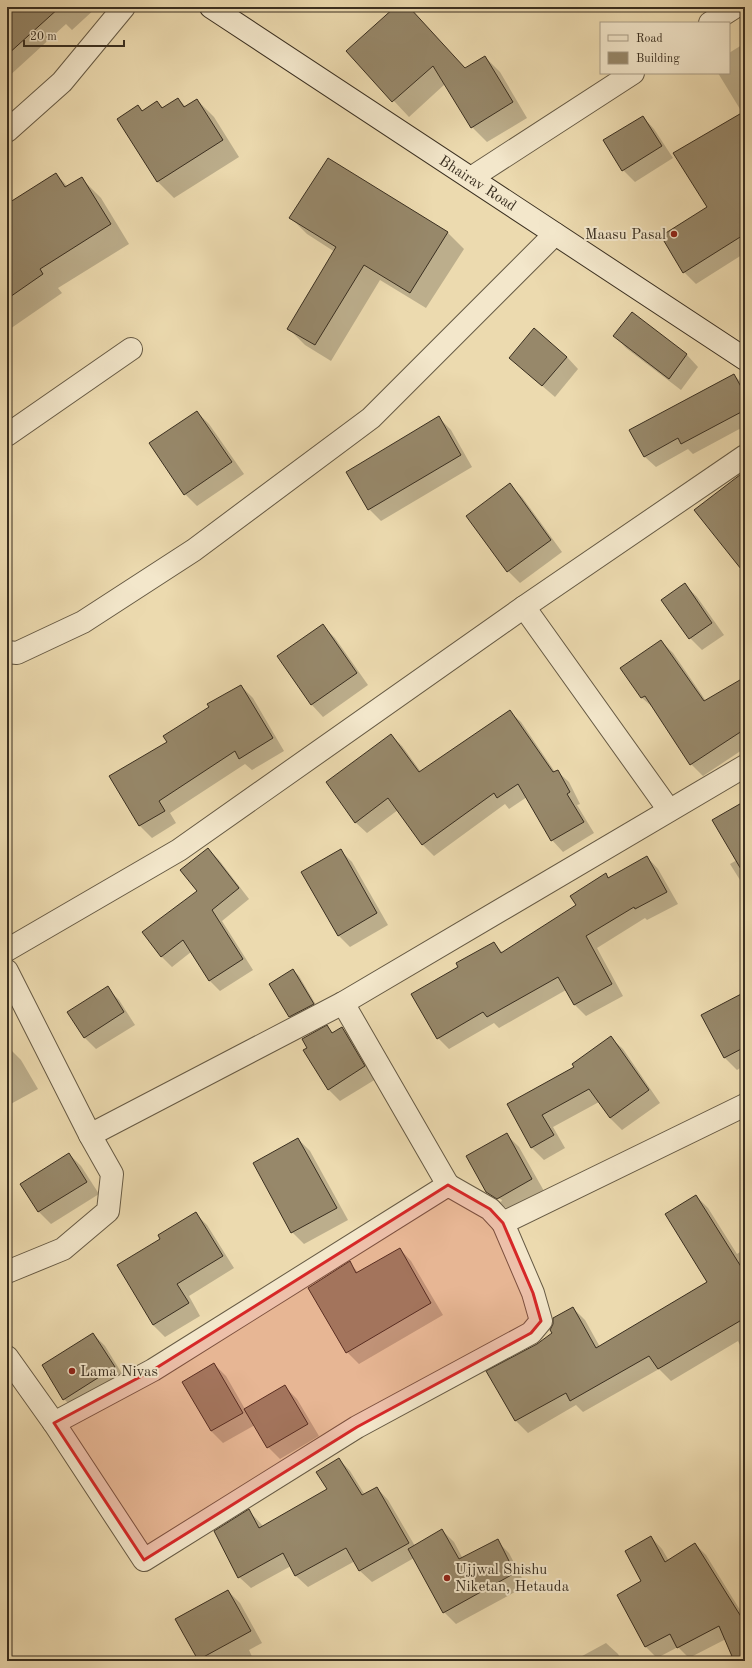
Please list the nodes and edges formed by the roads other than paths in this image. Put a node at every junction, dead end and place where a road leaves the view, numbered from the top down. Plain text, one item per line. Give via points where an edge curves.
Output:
1 (124, 7) edge
2 (211, 7) edge
3 (735, 7) edge
4 (712, 22) edge
5 (631, 74) edge
6 (7, 131) edge
7 (471, 178) junction
8 (555, 234) junction
9 (131, 349) dead end
10 (745, 359) edge
11 (7, 435) edge
12 (745, 456) edge
13 (524, 607) junction
14 (7, 652) edge
15 (745, 766) edge
16 (668, 810) junction
17 (7, 950) edge
18 (7, 971) edge
19 (342, 1003) junction
20 (745, 1105) edge
21 (90, 1135) junction
22 (448, 1185) junction
23 (503, 1223) junction
24 (7, 1272) edge
25 (7, 1357) edge
26 (54, 1423) junction

1 - 6 street via 62,82
2 - 7 street, Bhairav Road
3 - 4 street
5 - 7 street
7 - 8 street, Bhairav Road
8 - 10 street, Bhairav Road
8 - 14 street via 371,418 181,559 83,622 17,653
9 - 11 street
12 - 13 street
13 - 16 street
13 - 17 street via 179,850
15 - 16 street
16 - 19 street
18 - 21 street
19 - 21 street
19 - 22 street
20 - 23 street
21 - 24 street via 112,1174 108,1211 63,1249
22 - 23 street via 490,1209
22 - 26 street via 153,1370
23 - 26 street via 533,1293 541,1320 531,1333 357,1427 144,1560
25 - 26 street

